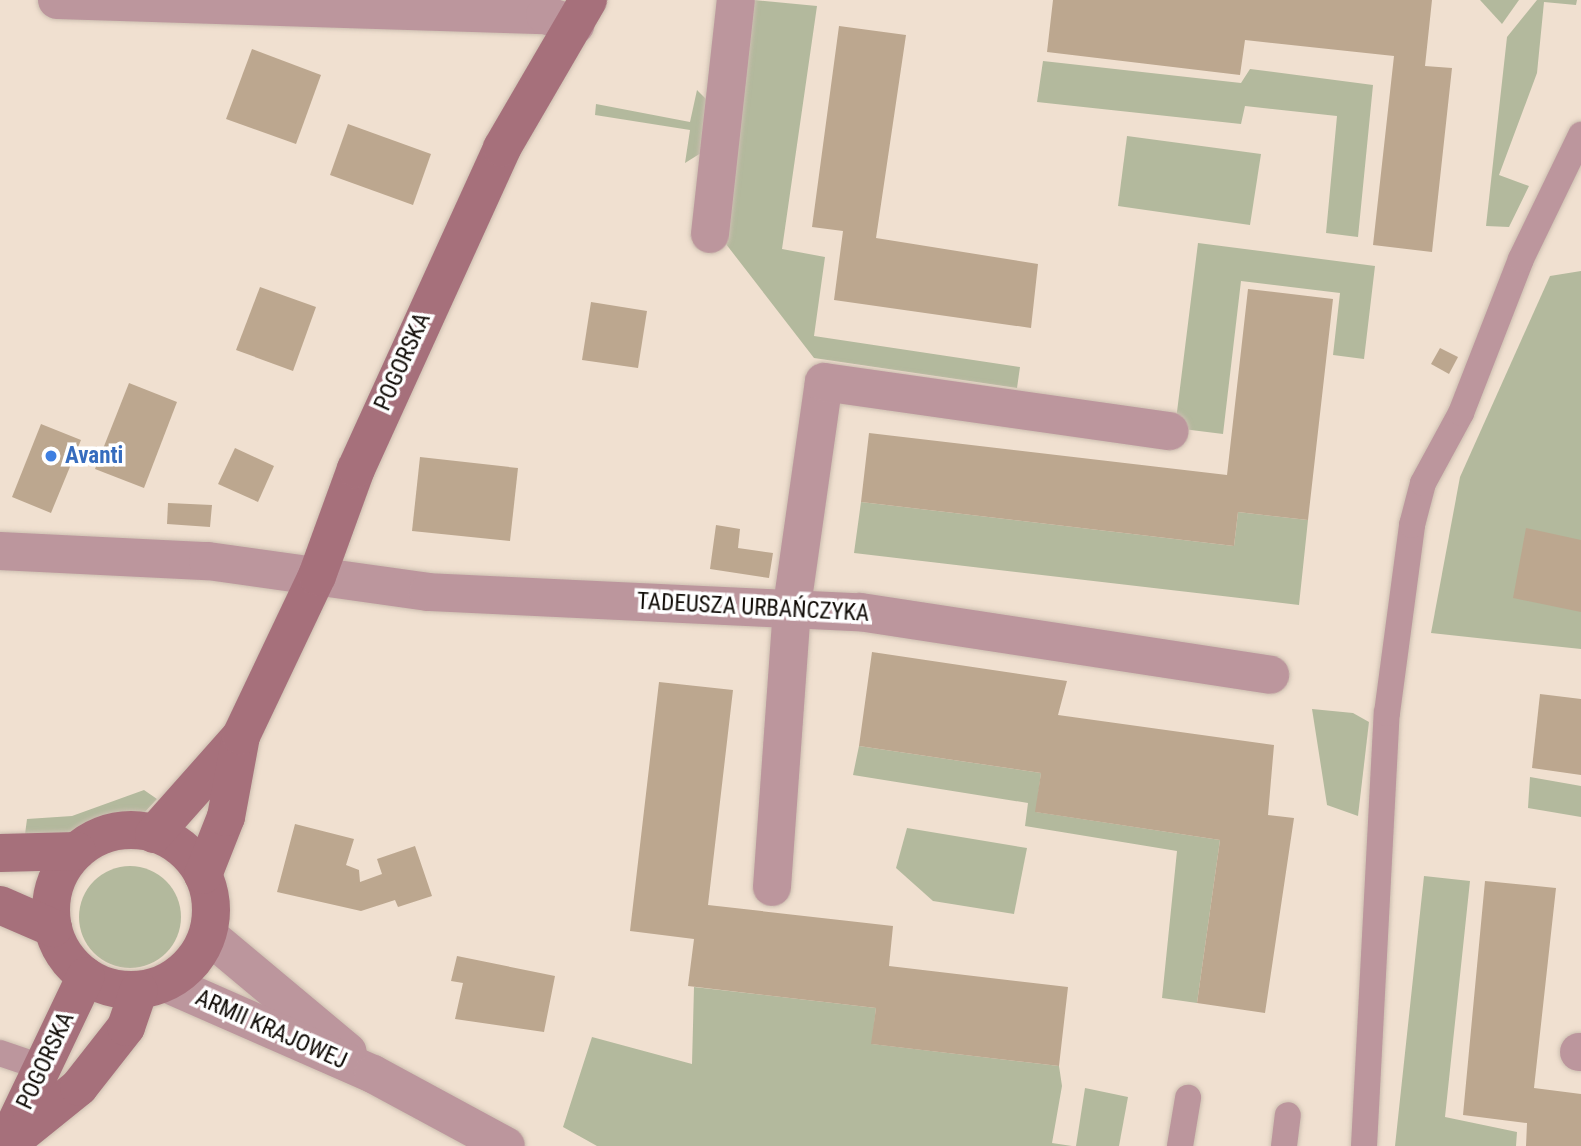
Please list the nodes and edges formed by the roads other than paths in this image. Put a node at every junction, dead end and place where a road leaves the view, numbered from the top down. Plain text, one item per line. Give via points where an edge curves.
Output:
1 (57, 0) edge
2 (736, 0) edge
3 (582, 13) edge
4 (1581, 135) edge
5 (710, 234) dead end
6 (1170, 431) dead end
7 (0, 551) edge
8 (317, 576) junction
9 (792, 606) junction
10 (1270, 675) dead end
11 (241, 736) junction
12 (153, 834) junction
13 (77, 851) junction
14 (0, 853) edge
15 (203, 875) junction
16 (772, 887) dead end
17 (0, 905) edge
18 (53, 928) junction
19 (208, 934) junction
20 (86, 976) junction
21 (154, 987) junction
22 (0, 1053) edge
23 (44, 1068) junction
24 (373, 1074) junction
25 (1188, 1098) dead end
26 (1288, 1115) dead end
27 (5, 1146) edge
28 (506, 1146) edge
29 (1180, 1146) edge
30 (1284, 1146) edge
31 (1364, 1146) edge

1 - 3 street
2 - 5 street
3 - 8 street, POGORSKA via 502,148 454,246 356,469
4 - 31 lane via 1521,258 1461,412 1423,483 1412,525 1387,713
6 - 9 street via 824,382
7 - 8 street, TADEUSZA URBAŃCZYKA via 208,561
8 - 9 street, TADEUSZA URBAŃCZYKA via 441,593
8 - 11 street, POGORSKA
9 - 10 street, TADEUSZA URBAŃCZYKA via 860,612
9 - 16 street
11 - 12 street, POGORSKA
11 - 15 street, POGORSKA via 226,817
12 - 13 street via 115,832
12 - 15 street via 178,844
13 - 14 street
13 - 18 street via 54,887
15 - 19 street via 210,894
17 - 18 street
18 - 20 street via 71,963
19 - 21 street via 189,966
19 - 24 street, ARMII KRAJOWEJ
20 - 21 street via 104,985
20 - 23 street, POGORSKA
21 - 24 street, ARMII KRAJOWEJ
21 - 27 street, POGORSKA via 79,1087
22 - 23 lane
23 - 27 street, POGORSKA
24 - 28 street, ARMII KRAJOWEJ
25 - 29 lane
26 - 30 lane

